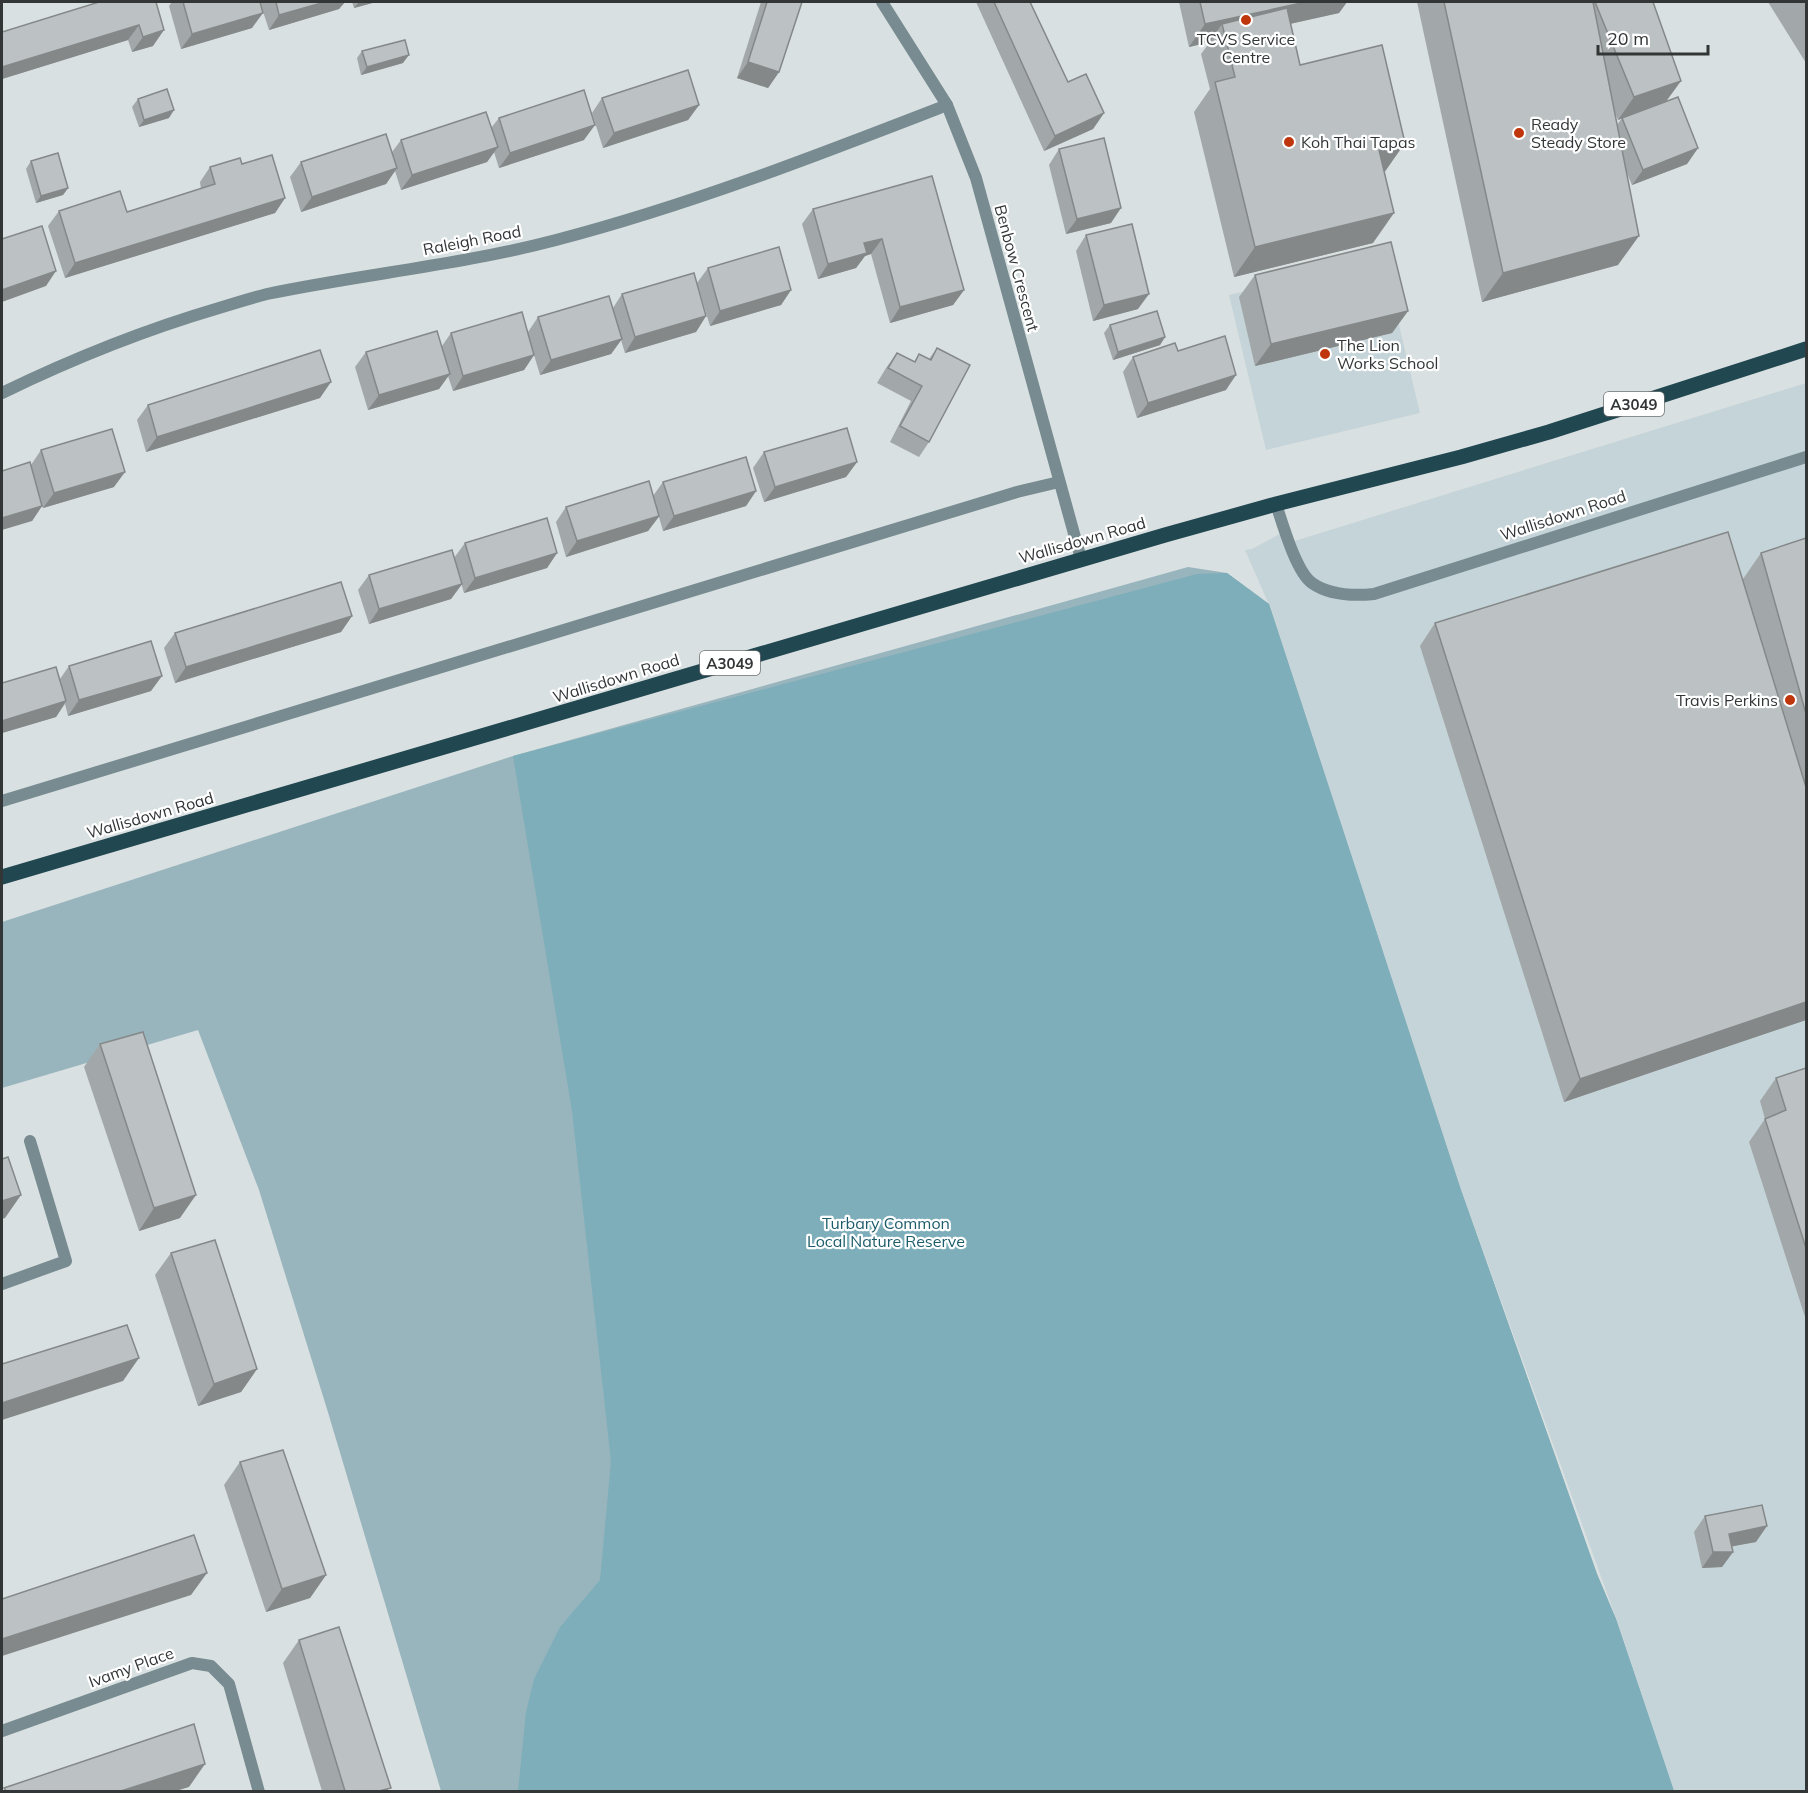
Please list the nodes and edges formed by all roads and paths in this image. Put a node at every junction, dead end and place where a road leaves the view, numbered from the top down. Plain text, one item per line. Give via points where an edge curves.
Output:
1 (882, 2) edge
2 (947, 105) junction
3 (1806, 349) edge
4 (2, 393) edge
5 (1806, 457) edge
6 (1059, 482) junction
7 (1276, 504) junction
8 (1081, 559) junction
9 (2, 801) edge
10 (2, 877) edge
11 (30, 1141) dead end
12 (2, 1284) edge
13 (2, 1731) edge
14 (259, 1791) edge

1 - 2 street, Benbow Crescent
2 - 4 street, Raleigh Road via 662,210 484,256 265,295 170,322
2 - 6 street, Benbow Crescent via 976,178
3 - 7 main road, Wallisdown Road / A3049 via 1549,432
5 - 7 street, Wallisdown Road via 1358,596 1325,590 1310,582 1288,543
6 - 8 street, Benbow Crescent
6 - 9 street
7 - 8 main road, Wallisdown Road / A3049
8 - 10 main road, Wallisdown Road / A3049
11 - 12 street via 66,1261
13 - 14 street, Ivamy Place via 192,1663 210,1666 229,1684

